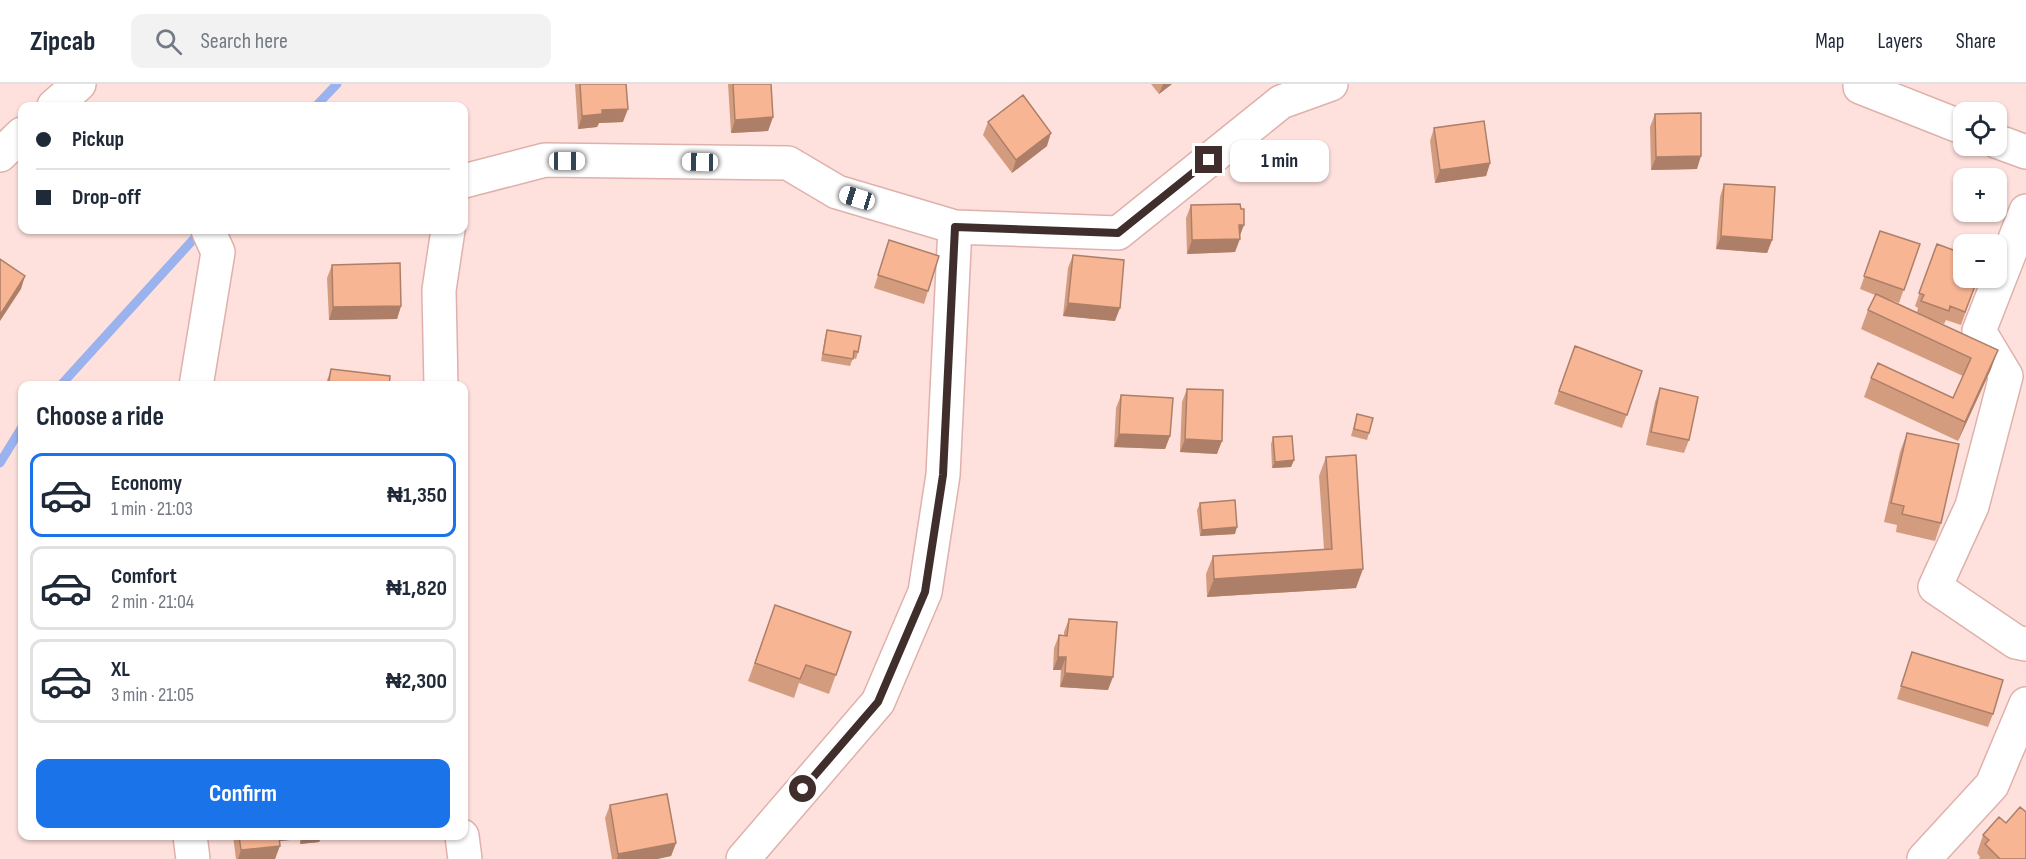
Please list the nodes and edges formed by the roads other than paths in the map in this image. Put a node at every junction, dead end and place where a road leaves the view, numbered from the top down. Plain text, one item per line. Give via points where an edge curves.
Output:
1 (79, 84) edge
2 (1331, 84) edge
3 (1860, 84) edge
4 (59, 102) edge
5 (1953, 124) edge
6 (2007, 145) edge
7 (2026, 152) edge
8 (468, 180) edge
9 (2026, 211) edge
10 (955, 227) junction
11 (210, 234) edge
12 (447, 234) edge
13 (197, 381) edge
14 (441, 381) edge
15 (2026, 644) edge
16 (2026, 704) edge
17 (191, 840) edge
18 (463, 840) edge
19 (193, 859) edge
20 (465, 859) edge
21 (743, 859) edge
22 (1924, 859) edge

1 - 4 street
2 - 10 street via 1281,102 1118,233
3 - 5 street
6 - 7 street
8 - 10 street via 545,160 788,163 837,192
9 - 15 street via 1979,331 2006,376 1972,506 1935,587 2016,642
10 - 21 street via 943,475 925,592 878,702
11 - 13 street via 218,252
12 - 14 street via 439,290
16 - 22 street via 1992,786
17 - 19 street
18 - 20 street

